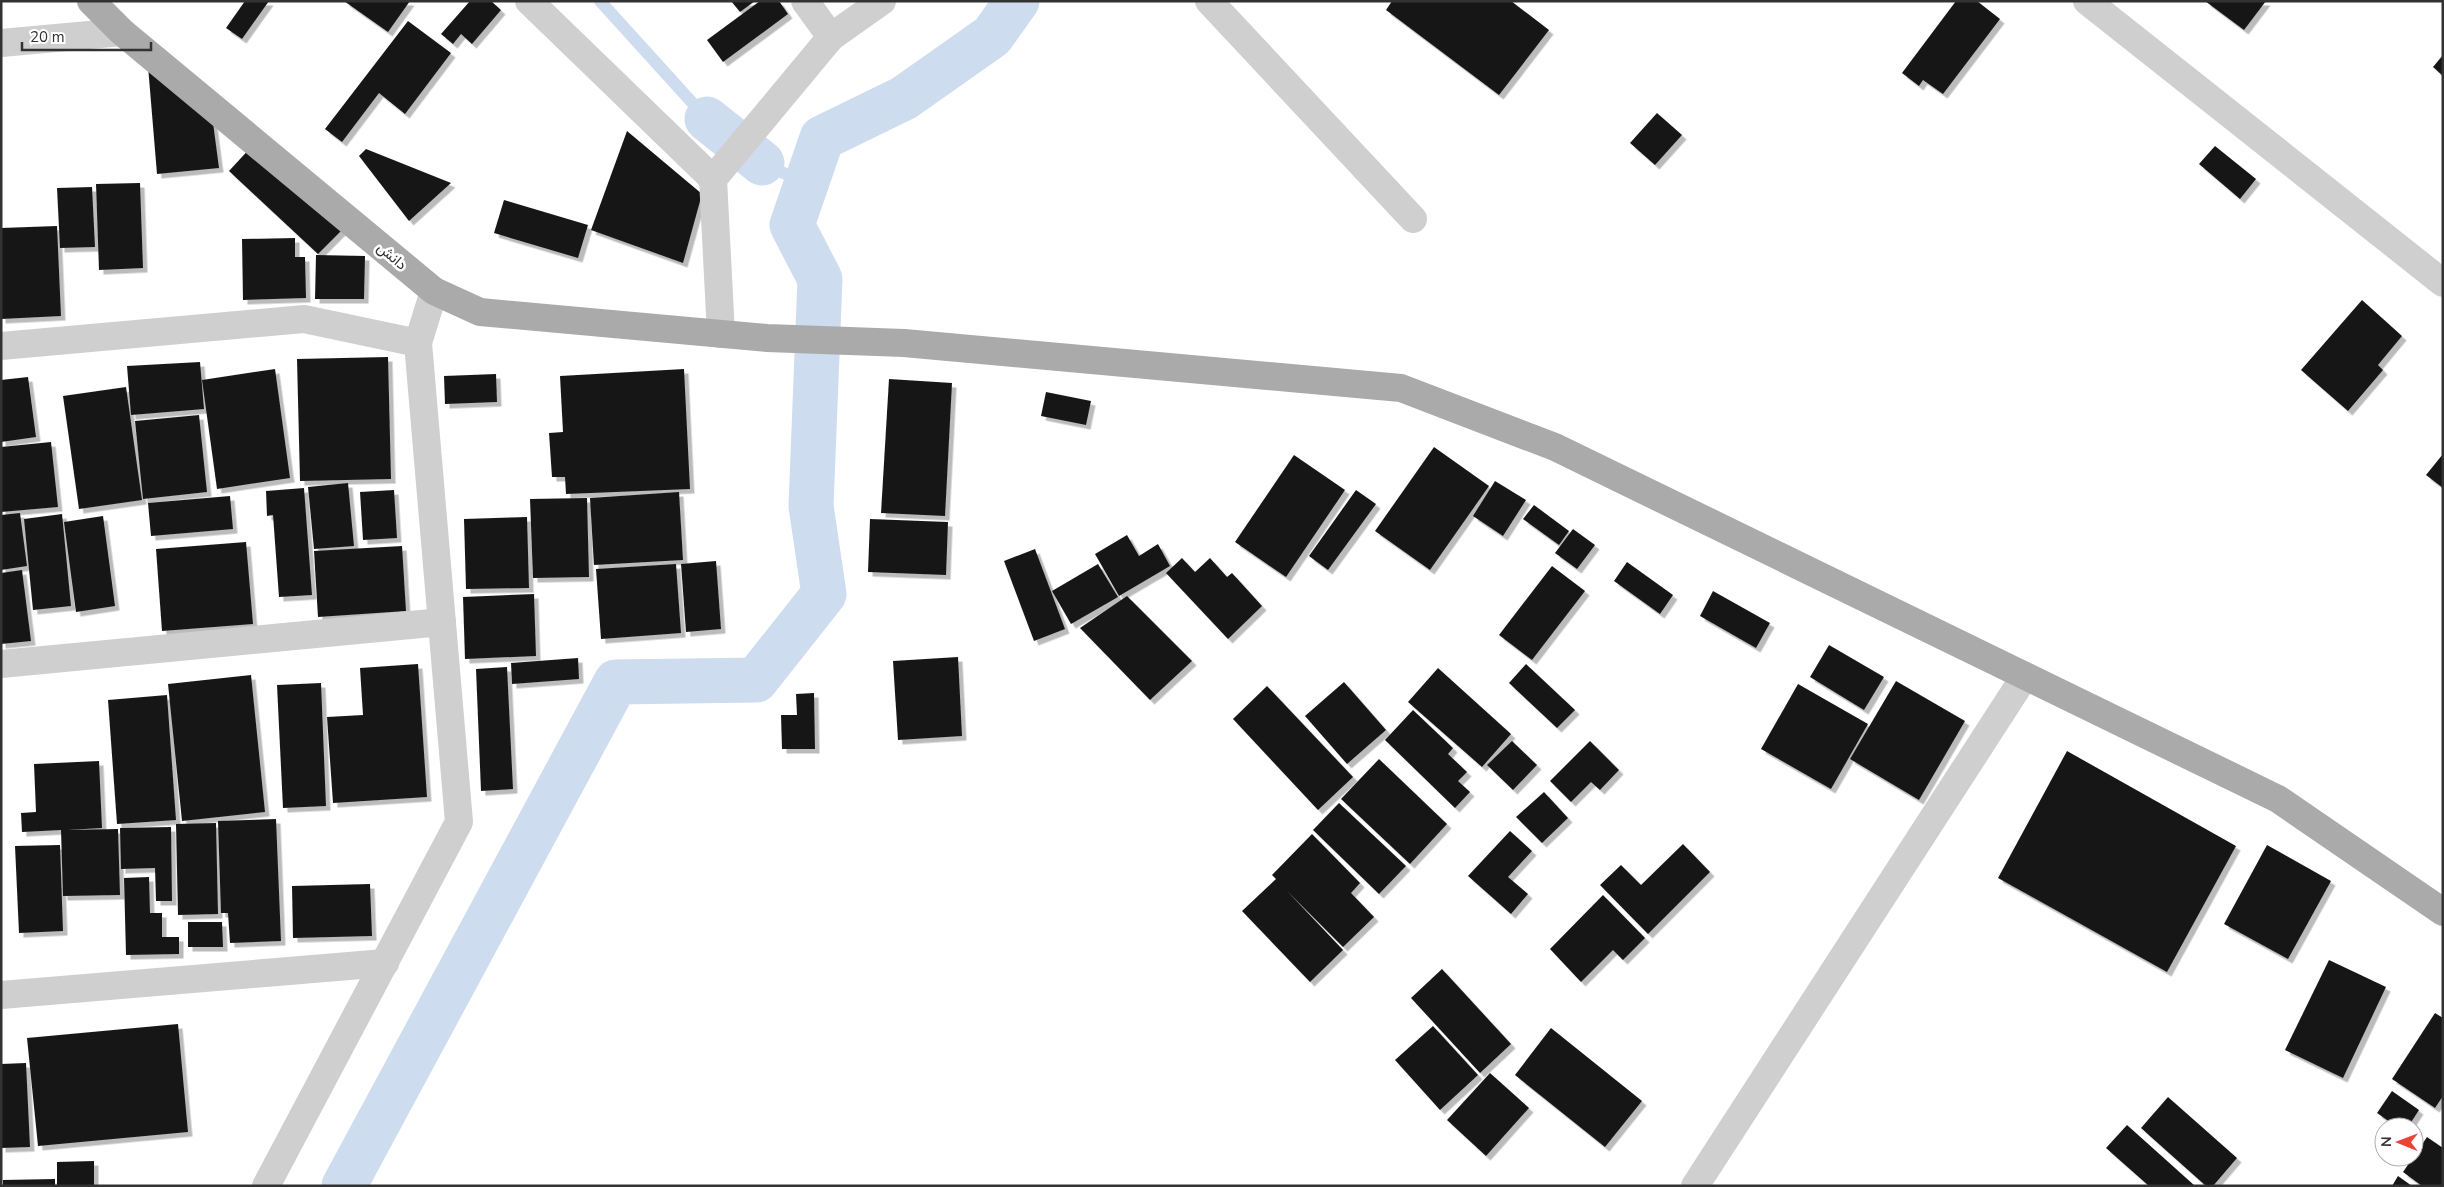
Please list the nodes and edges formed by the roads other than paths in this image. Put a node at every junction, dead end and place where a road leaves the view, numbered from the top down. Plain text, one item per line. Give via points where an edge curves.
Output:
1 (91, 1) edge
2 (529, 1) edge
3 (805, 1) edge
4 (882, 1) edge
5 (1209, 1) edge
6 (2087, 1) edge
7 (122, 32) junction
8 (831, 37) junction
9 (1, 43) edge
10 (714, 178) junction
11 (1413, 218) dead end
12 (2443, 283) edge
13 (434, 291) junction
14 (721, 334) junction
15 (418, 343) junction
16 (1, 346) edge
17 (442, 622) junction
18 (1, 664) edge
19 (2025, 676) junction
20 (2443, 912) edge
21 (385, 962) junction
22 (1, 995) edge
23 (266, 1186) edge
24 (1695, 1186) edge

1 - 7 main road, دانش
2 - 10 street
3 - 8 street
4 - 8 street
5 - 11 street
6 - 12 street
7 - 9 street
7 - 13 main road, دانش
8 - 10 street
10 - 14 street
13 - 14 main road, دانش via 480,312
13 - 15 street
14 - 19 main road, دانش via 904,342 1402,388 1555,447
15 - 16 street via 304,319
15 - 17 street
17 - 18 street
17 - 21 street via 459,822
19 - 20 main road, دانش via 2278,799
19 - 24 street
21 - 22 street
21 - 23 street

